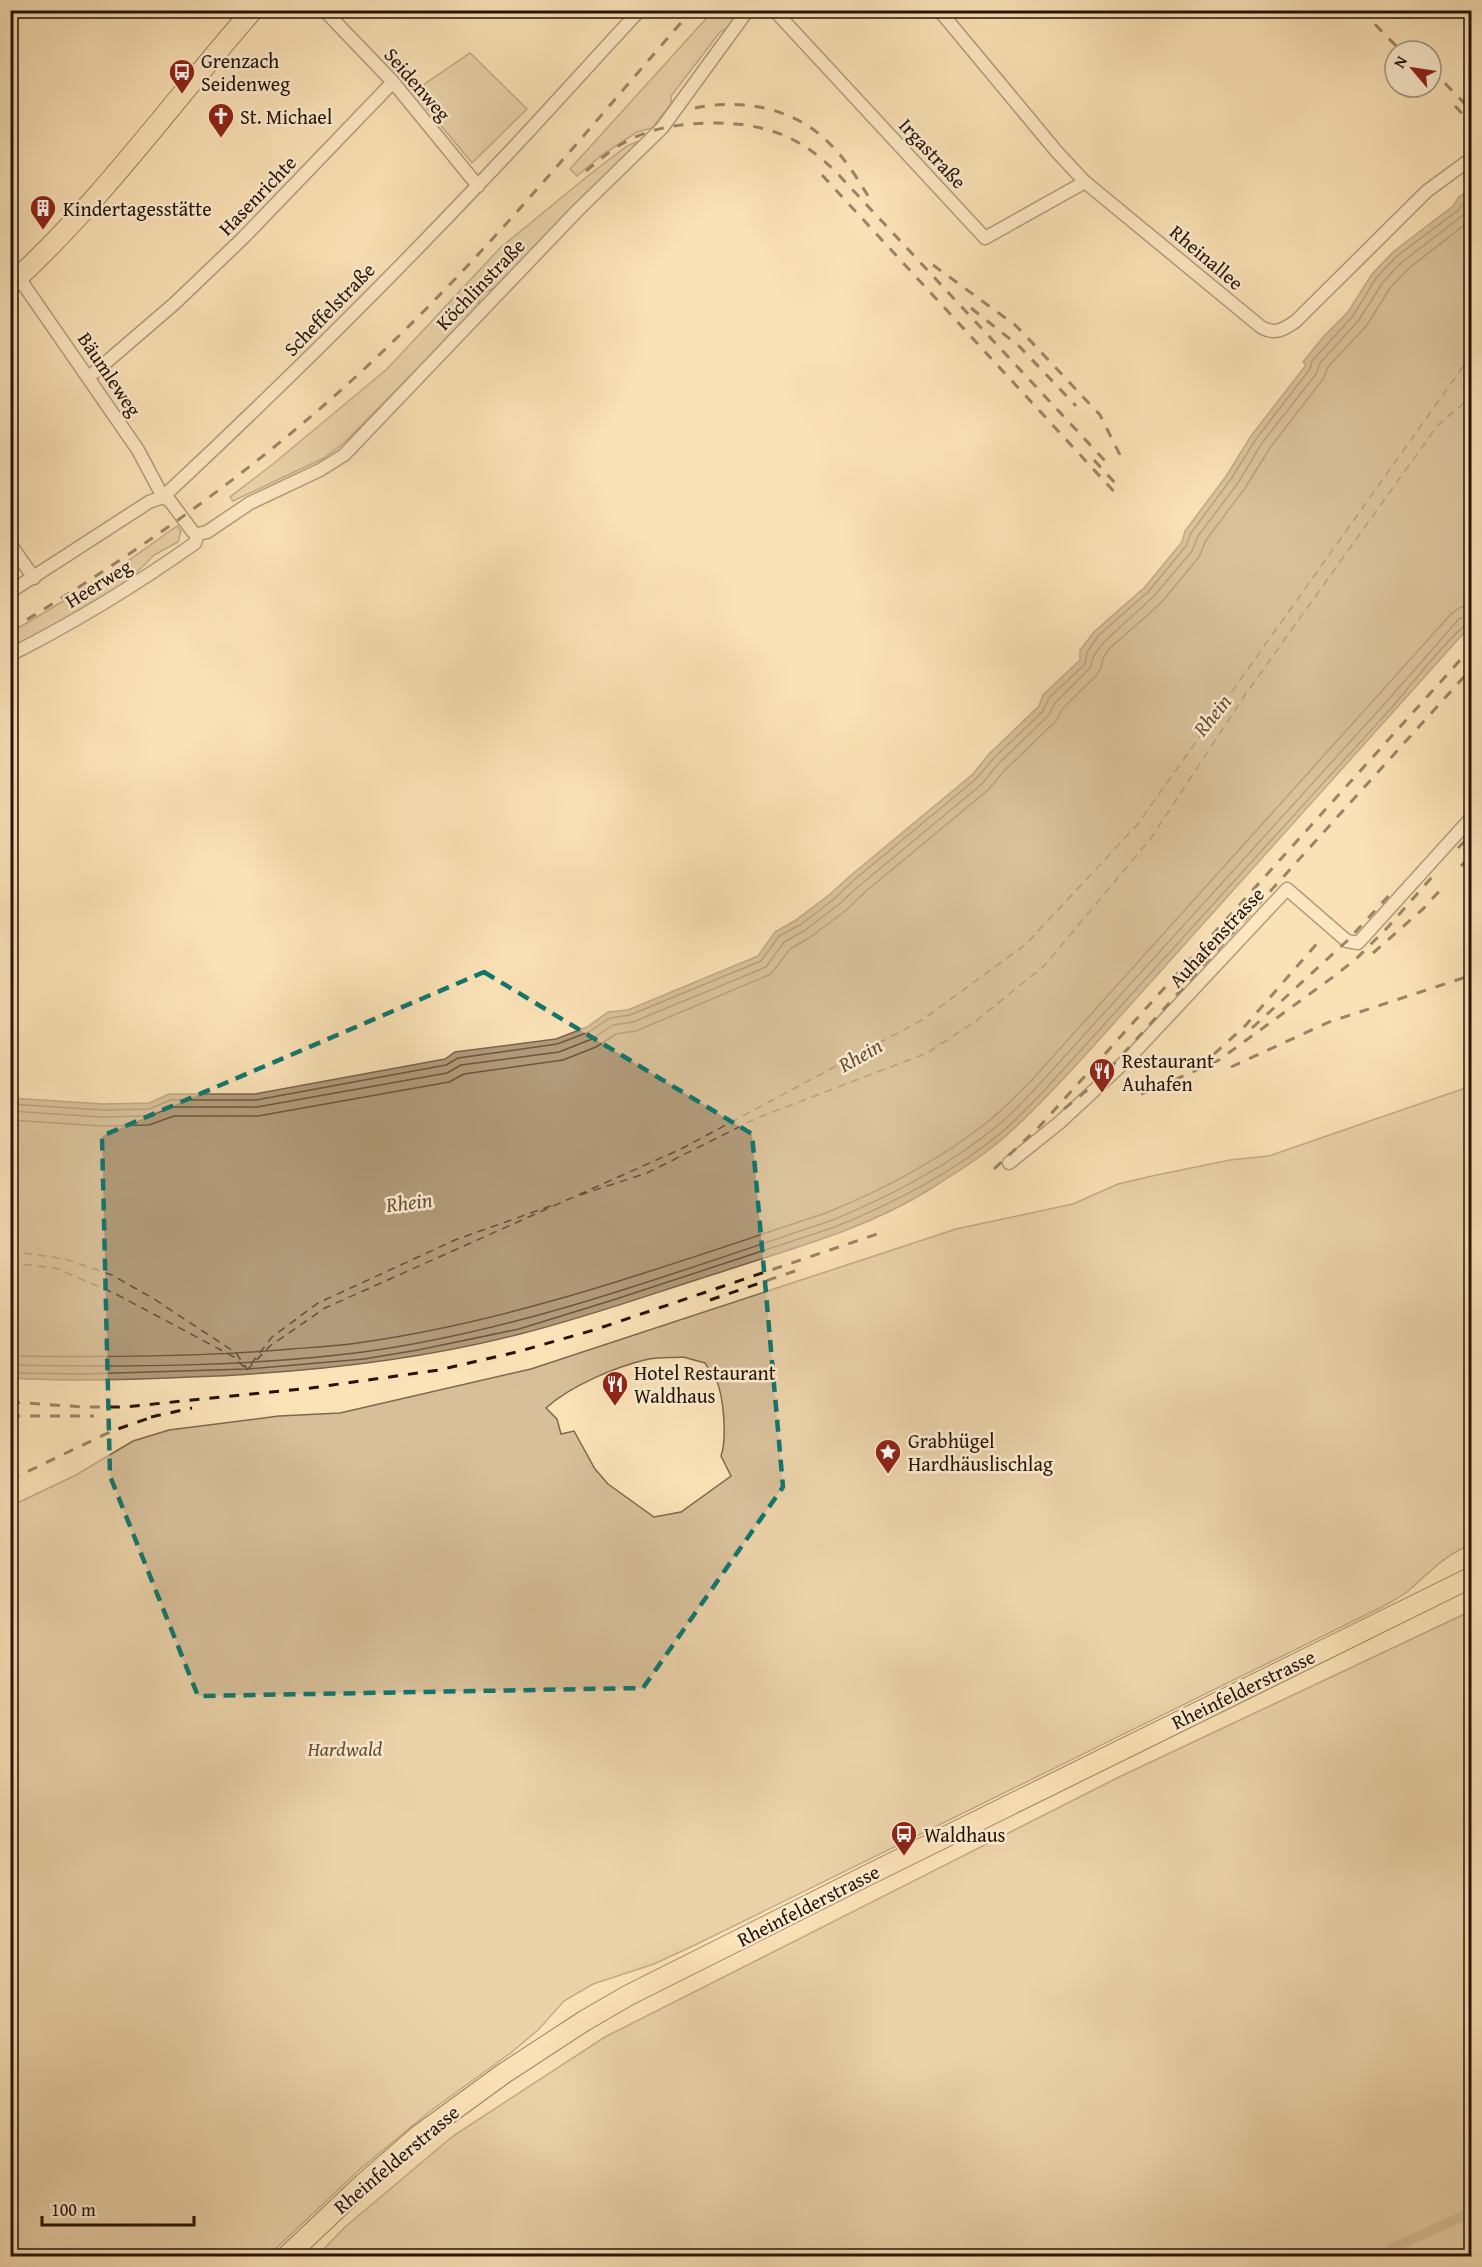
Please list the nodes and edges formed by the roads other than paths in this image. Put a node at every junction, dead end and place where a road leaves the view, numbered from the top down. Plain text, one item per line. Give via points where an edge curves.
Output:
1 (253, 10) edge
2 (324, 10) edge
3 (640, 10) edge
4 (748, 10) edge
5 (774, 10) edge
6 (939, 10) edge
7 (393, 82) junction
8 (1472, 158) edge
9 (1085, 182) junction
10 (478, 186) junction
11 (14, 276) edge
12 (89, 377) junction
13 (163, 497) junction
14 (196, 533) junction
15 (10, 544) edge
16 (34, 578) junction
17 (10, 592) edge
18 (10, 656) edge
19 (1472, 817) edge
20 (1009, 1163) dead end
21 (1472, 1577) edge
22 (1472, 1586) edge
23 (286, 2256) edge
24 (297, 2256) edge

1 - 11 main road via 67,231
2 - 7 street, Seidenweg
3 - 10 street, Scheffelstraße
4 - 14 street, Köchlinstraße via 662,128 578,210 344,455 250,503 207,532
5 - 9 street, Irgastraße via 985,238
6 - 9 street, Rheinallee
7 - 10 street, Seidenweg
7 - 12 street, Hasenrichte via 243,238
8 - 9 street, Rheinallee via 1427,191 1296,321 1277,332 1261,327
10 - 13 street, Scheffelstraße via 292,375
11 - 12 street, Bäumleweg
12 - 13 street, Bäumleweg via 138,450
13 - 14 street
13 - 16 street, Scheffelstraße via 149,502
14 - 18 street, Heerweg via 195,543 130,587
15 - 16 street
16 - 17 street, Scheffelstraße
19 - 20 street, Auhafenstrasse via 1358,943 1347,941 1287,890 1129,1058
21 - 23 main road, Rheinfelderstrasse via 584,2020 418,2136
22 - 24 main road, Rheinfelderstrasse via 709,1962 593,2025 433,2134

